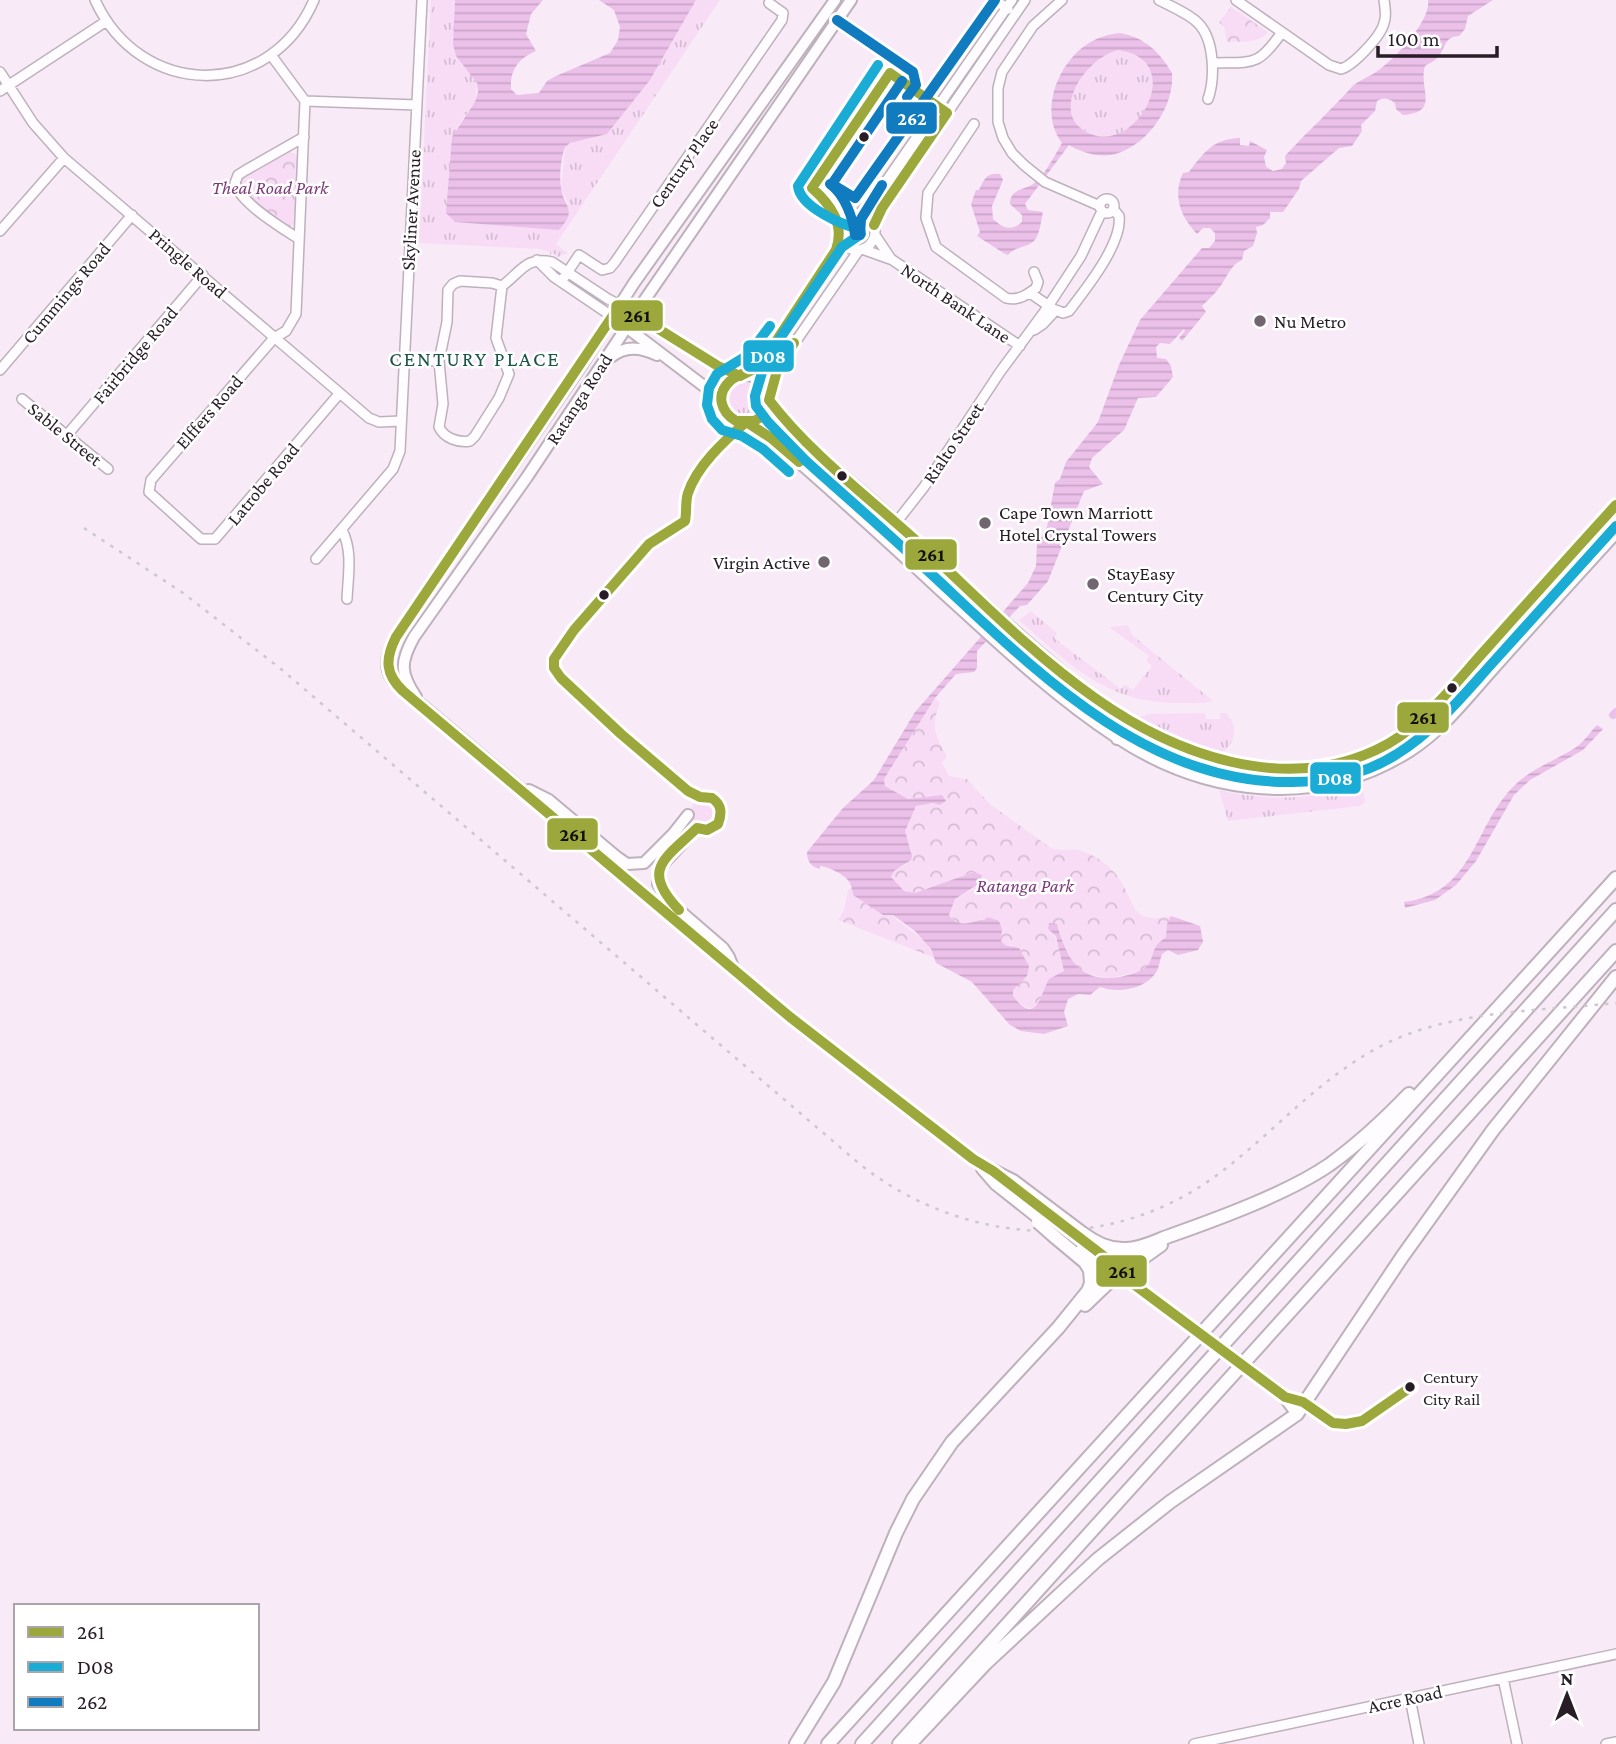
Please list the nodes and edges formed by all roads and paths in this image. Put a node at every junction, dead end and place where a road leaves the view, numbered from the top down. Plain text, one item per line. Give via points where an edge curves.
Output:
1 (95, 0) edge
2 (314, 0) edge
3 (422, 0) edge
4 (835, 0) edge
5 (851, 0) edge
6 (995, 0) edge
7 (1062, 0) edge
8 (1159, 0) edge
9 (1236, 0) edge
10 (1384, 0) edge
11 (1023, 1) edge
12 (769, 4) dead end
13 (1009, 4) edge
14 (1016, 14) junction
15 (105, 22) junction
16 (1280, 30) junction
17 (271, 55) junction
18 (1213, 63) junction
19 (0, 72) edge
20 (4, 88) edge
21 (1208, 99) dead end
22 (305, 101) junction
23 (417, 105) junction
24 (974, 124) dead end
25 (304, 137) junction
26 (64, 158) junction
27 (1101, 209) junction
28 (859, 214) junction
29 (132, 215) junction
30 (875, 230) junction
31 (0, 231) edge
32 (299, 239) junction
33 (841, 239) junction
34 (860, 250) junction
35 (891, 259) junction
36 (537, 260) junction
37 (568, 272) junction
38 (1034, 272) dead end
39 (203, 275) junction
40 (561, 282) junction
41 (502, 286) junction
42 (1030, 293) junction
43 (620, 305) junction
44 (1051, 308) junction
45 (636, 314) junction
46 (612, 317) junction
47 (627, 327) junction
48 (274, 338) junction
49 (1020, 346) junction
50 (403, 360) junction
51 (439, 361) junction
52 (675, 365) junction
53 (0, 370) edge
54 (742, 376) junction
55 (592, 378) junction
56 (339, 394) junction
57 (769, 398) junction
58 (22, 399) dead end
59 (721, 403) junction
60 (401, 421) junction
61 (748, 423) junction
62 (67, 435) junction
63 (108, 468) dead end
64 (148, 488) joint
65 (1616, 505) edge
66 (897, 523) junction
67 (342, 530) junction
68 (1616, 533) edge
69 (884, 538) junction
70 (316, 559) dead end
71 (347, 599) dead end
72 (1084, 691) junction
73 (422, 705) junction
74 (1118, 738) junction
75 (514, 782) junction
76 (688, 815) dead end
77 (697, 828) dead end
78 (1616, 878) edge
79 (1616, 911) edge
80 (1616, 951) edge
81 (734, 969) junction
82 (1616, 977) edge
83 (1459, 1050) junction
84 (973, 1159) junction
85 (993, 1171) joint
86 (1039, 1220) joint
87 (1196, 1227) junction
88 (1078, 1233) junction
89 (1058, 1236) junction
90 (1118, 1274) junction
91 (1058, 1328) junction
92 (1300, 1408) junction
93 (1616, 1654) edge
94 (1503, 1678) junction
95 (1410, 1698) junction
96 (1242, 1739) edge
97 (1616, 1742) edge
98 (796, 1744) edge
99 (828, 1744) edge
100 (862, 1744) edge
101 (899, 1744) edge
102 (910, 1744) edge
103 (1194, 1744) edge
104 (1419, 1744) edge
105 (1517, 1744) edge
106 (1605, 1744) edge

1 - 15 street
2 - 17 street via 290,38
3 - 23 street, Skyliner Avenue
4 - 43 main road, Ratanga Road
5 - 45 main road, Ratanga Road
6 - 13 street
7 - 27 street via 1033,26 1002,72 998,122 1012,153 1041,179
8 - 18 street via 1199,24
9 - 16 street
10 - 16 street via 1386,15 1380,34 1346,68 1329,65
11 - 14 street
12 - 37 street, Century Place via 782,13 782,20 615,262 602,270 579,255
13 - 14 street
13 - 28 street
14 - 30 street via 883,208
15 - 17 street via 133,51 172,71 226,74
15 - 20 street
16 - 18 street via 1263,57
17 - 22 street
18 - 21 street
19 - 20 street, Pringle Road
20 - 26 street, Pringle Road
22 - 23 street
22 - 25 street, Elffers Road
23 - 50 street, Skyliner Avenue
24 - 42 street via 927,195 926,218 933,241 1006,298 1015,300
25 - 32 street, Elffers Road
25 - 32 street via 238,175 235,183 243,198
26 - 29 street, Pringle Road
26 - 31 street
27 - 44 street, Rialto Street
27 - 44 street via 1107,213 1113,209 1120,222 1100,269 1069,311
28 - 30 street via 869,218
28 - 33 street via 842,221
29 - 39 street, Pringle Road
29 - 53 street, Cummings Road
30 - 34 street via 871,244
30 - 35 street, North Bank Lane
32 - 48 street, Elffers Road via 296,314 286,331
33 - 34 street via 847,247
33 - 54 street via 765,358
34 - 35 street, North Bank Lane
34 - 57 street via 778,367
35 - 49 street, North Bank Lane
36 - 37 street via 552,262
36 - 40 street
36 - 41 street via 528,262
37 - 40 street
37 - 43 street
38 - 42 street via 1038,284
39 - 48 street, Pringle Road
39 - 62 street, Fairbridge Road
40 - 46 street
41 - 51 street via 466,281 449,288
41 - 51 street via 496,338 508,377 470,441 455,440 440,430
42 - 44 street
43 - 45 main road
43 - 46 main road, Ratanga Road
44 - 49 street, Rialto Street
45 - 47 main road, Ratanga Road
45 - 54 main road
46 - 47 main road
46 - 73 main road, Ratanga Road via 389,648 390,678
47 - 52 main road
47 - 55 main road, Ratanga Road
48 - 56 street, Pringle Road
48 - 64 street, Elffers Road
49 - 66 street, Rialto Street
50 - 51 street
50 - 60 street, Skyliner Avenue
52 - 55 main road via 647,351 628,348 612,356
52 - 59 main road
54 - 57 main road via 762,382
54 - 59 main road via 724,387
55 - 73 main road, Ratanga Road via 414,637 404,661 405,678
56 - 60 street, Pringle Road via 374,421
56 - 64 street, Latrobe Road via 215,539 201,538
57 - 61 main road via 763,416
57 - 66 main road via 802,440
58 - 62 street, Sable Street
59 - 61 main road via 730,418
60 - 67 street, Skyliner Avenue via 400,452 393,469
61 - 69 main road
62 - 63 street, Sable Street
65 - 72 main road via 1437,704 1376,750 1292,770 1236,764 1152,733
66 - 69 street, Rialto Street
66 - 72 main road
67 - 70 street, Skyliner Avenue
67 - 71 street via 349,552
68 - 74 main road via 1440,727 1376,770 1313,787 1255,789 1183,771
69 - 74 main road via 1064,699
72 - 74 main road via 1119,724
73 - 75 main road
75 - 76 main road via 549,800 629,864 644,863
75 - 81 main road
77 - 81 main road via 661,866 658,884 672,904 723,948
78 - 83 highway
79 - 100 highway
80 - 101 highway
81 - 84 main road
82 - 92 highway via 1493,1130
83 - 87 highway via 1327,1166
83 - 99 highway
84 - 85 main road
84 - 86 main road
85 - 88 highway, bridge via 1013,1181
86 - 89 highway, bridge
87 - 88 highway via 1127,1249 1108,1248
87 - 90 highway
88 - 90 main road
89 - 90 main road
89 - 91 highway via 1085,1262 1091,1283
90 - 91 highway
90 - 92 main road, bridge
91 - 98 highway via 952,1442 913,1499 834,1682
92 - 102 highway via 1098,1559 986,1663
93 - 94 street, Acre Road
94 - 95 street, Acre Road
94 - 105 street
95 - 96 street, Acre Road
95 - 104 street
96 - 103 street, Acre Road
97 - 106 street

